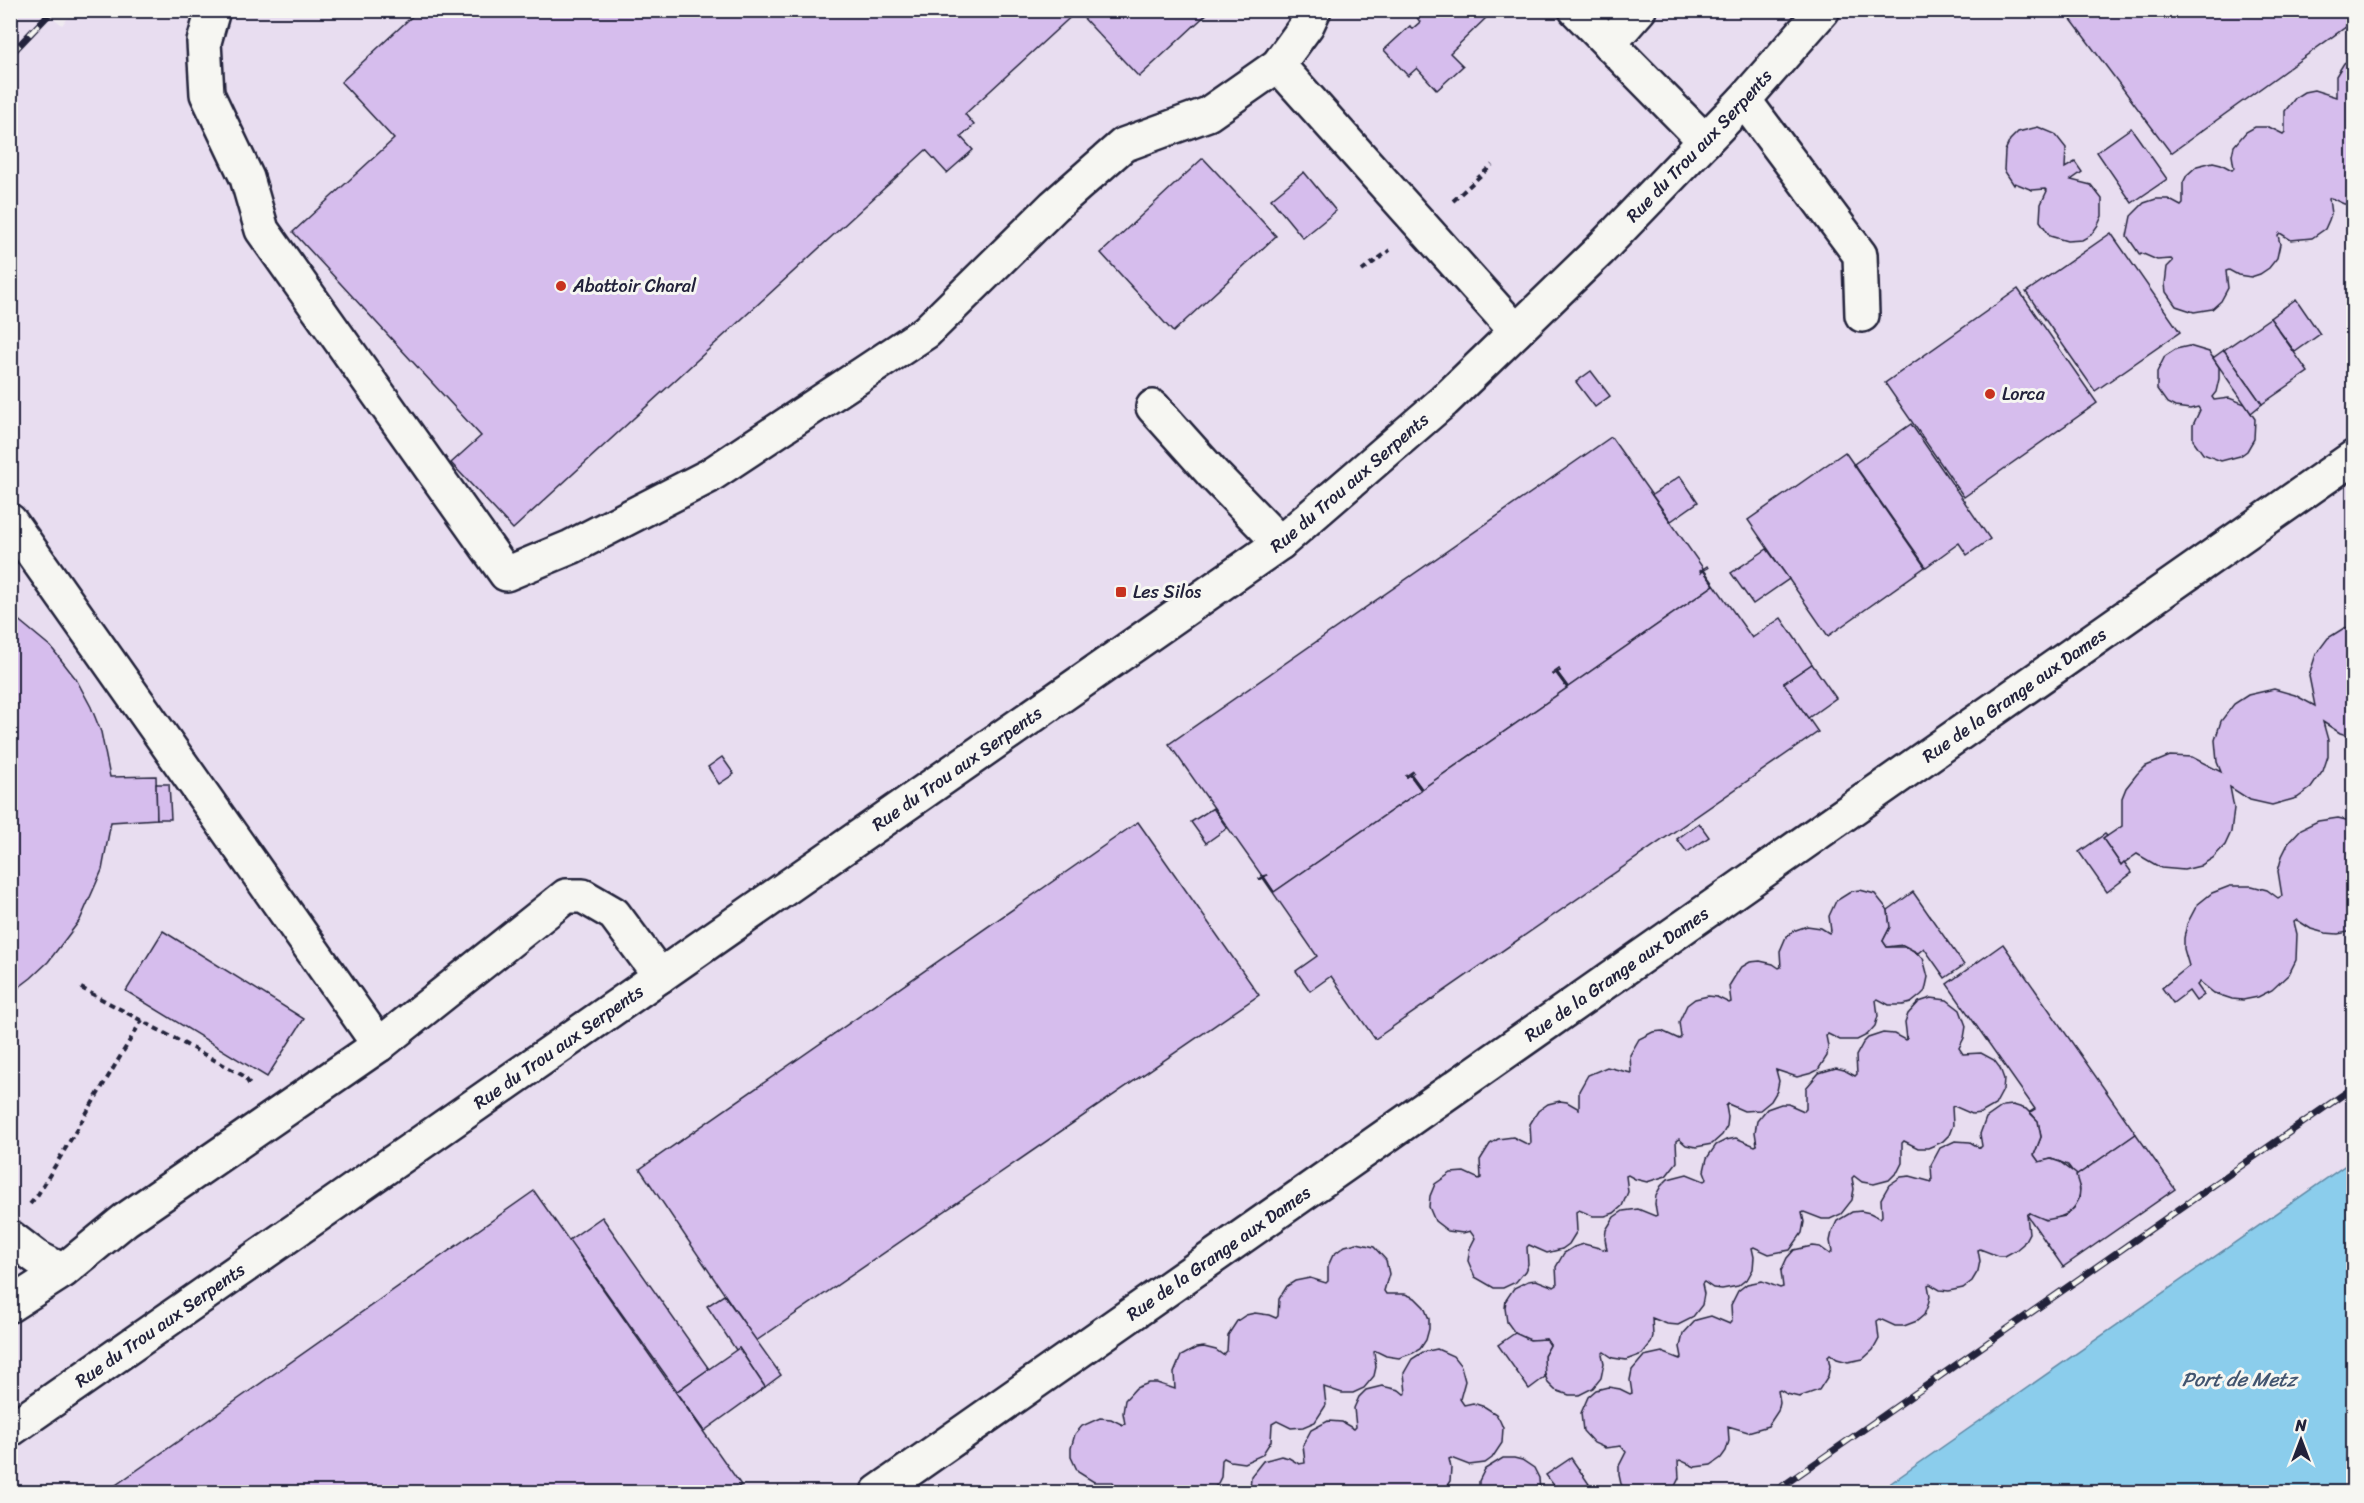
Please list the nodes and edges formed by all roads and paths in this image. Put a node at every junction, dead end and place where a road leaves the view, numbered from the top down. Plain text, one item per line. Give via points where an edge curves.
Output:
1 (213, 10) edge
2 (1314, 10) edge
3 (1576, 10) edge
4 (1639, 10) edge
5 (1824, 10) edge
6 (1609, 44) junction
7 (1278, 65) junction
8 (1744, 100) junction
9 (1705, 141) junction
10 (1862, 315) dead end
11 (1516, 331) junction
12 (1153, 407) dead end
13 (2354, 457) edge
14 (10, 521) edge
15 (1280, 543) junction
16 (660, 976) junction
17 (81, 988) dead end
18 (142, 1020) junction
19 (379, 1045) junction
20 (273, 1117) junction
21 (17, 1224) edge
22 (63, 1270) junction
23 (10, 1305) edge
24 (10, 1430) edge
25 (878, 1492) edge

1 - 7 street via 204,42 207,94 247,178 262,230 506,574 571,547 709,476 926,332 1054,206 1123,145 1208,114
2 - 7 street
3 - 6 street
4 - 6 street
5 - 8 street, Rue du Trou aux Serpents
6 - 9 street
7 - 11 street
8 - 9 street, Rue du Trou aux Serpents
8 - 10 street via 1860,255
9 - 11 street, Rue du Trou aux Serpents
11 - 15 street, Rue du Trou aux Serpents via 1444,401
12 - 15 street
13 - 25 street, Rue de la Grange aux Dames
14 - 19 street
15 - 16 street, Rue du Trou aux Serpents
16 - 19 street via 614,914 583,897 566,897
16 - 24 street, Rue du Trou aux Serpents
17 - 18 path
18 - 20 path via 244,1076
18 - 21 path
19 - 20 street
20 - 22 street via 125,1220
21 - 22 street via 36,1257
22 - 23 street

